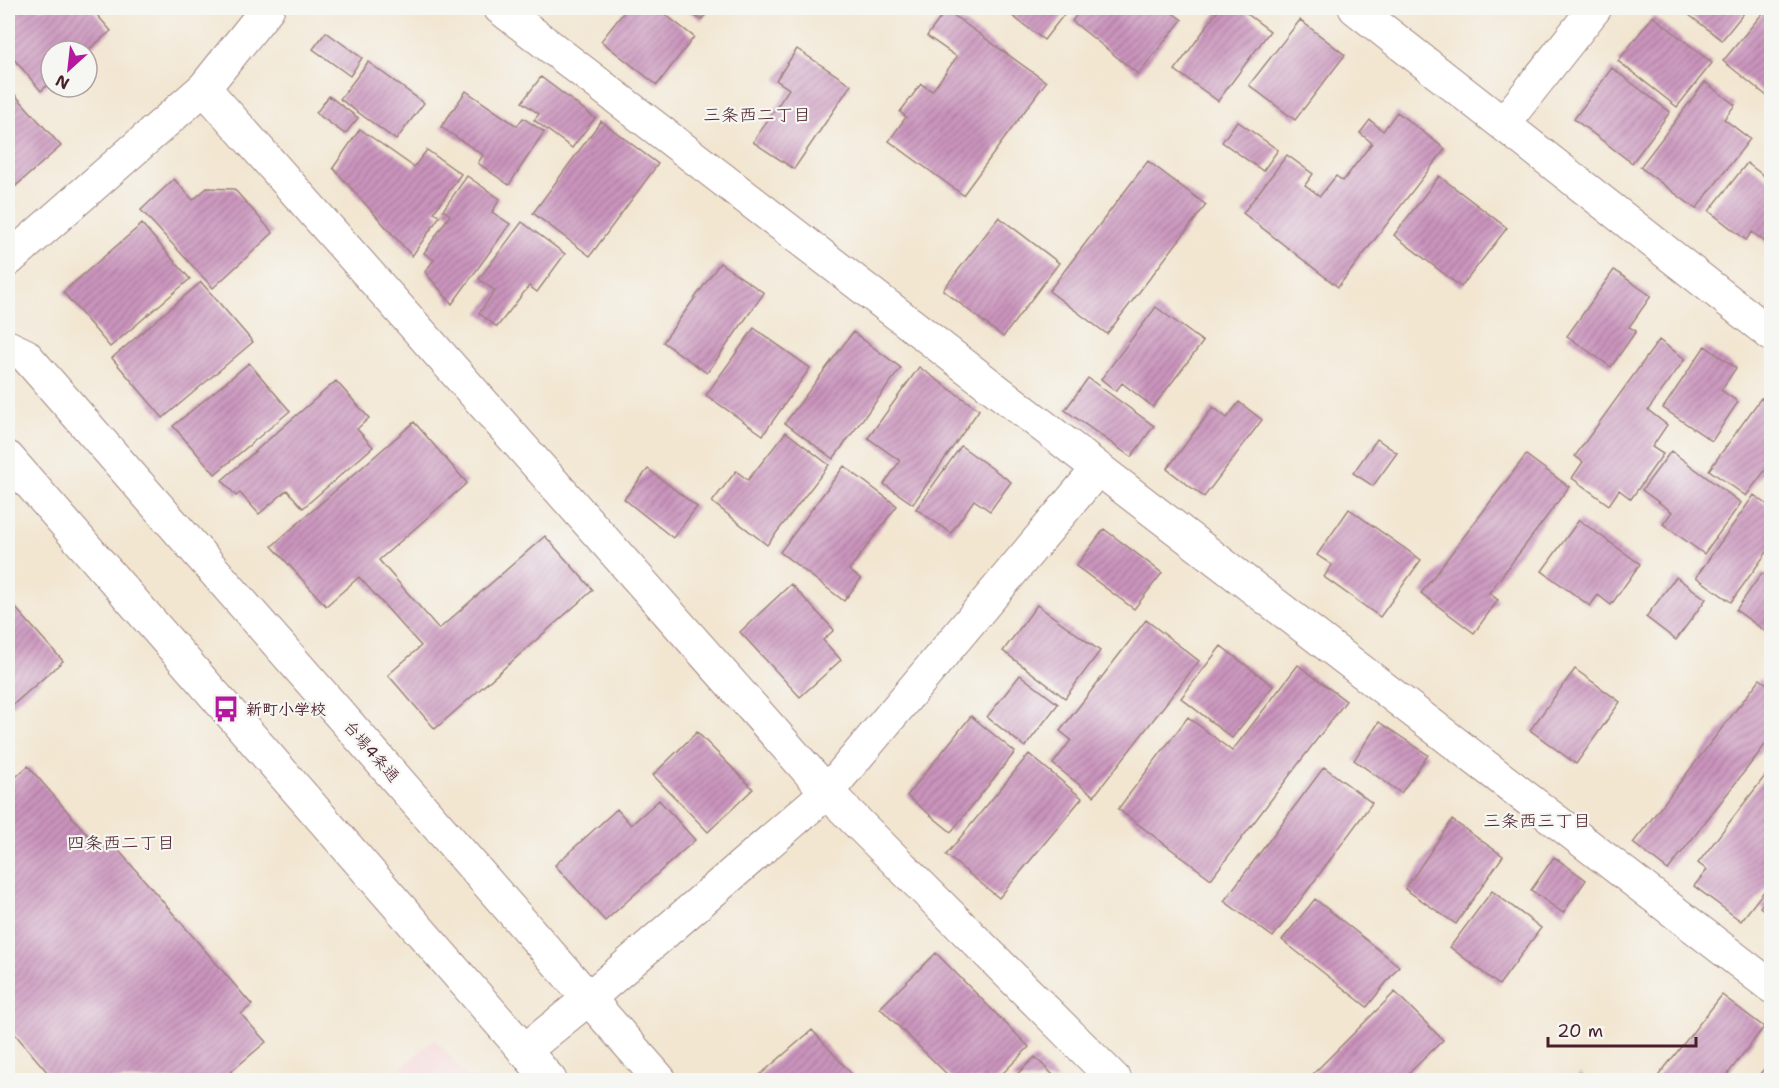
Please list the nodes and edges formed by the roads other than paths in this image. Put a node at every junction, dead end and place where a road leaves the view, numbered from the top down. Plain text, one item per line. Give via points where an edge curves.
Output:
1 (268, 8) edge
2 (500, 8) edge
3 (1355, 8) edge
4 (1595, 8) edge
5 (204, 88) junction
6 (1504, 123) junction
7 (8, 260) edge
8 (1772, 335) edge
9 (8, 347) edge
10 (8, 459) edge
11 (1097, 470) junction
12 (827, 792) junction
13 (1772, 987) edge
14 (588, 999) junction
15 (524, 1051) junction
16 (550, 1080) edge
17 (660, 1080) edge
18 (1115, 1080) edge

1 - 5 main road
2 - 11 main road
3 - 6 main road
4 - 6 main road
5 - 7 main road
5 - 12 main road
6 - 8 main road
9 - 14 main road, 台場4条通 via 25,355
10 - 15 main road
11 - 12 main road
11 - 13 main road
12 - 14 main road
12 - 18 main road
14 - 15 main road
14 - 17 main road, 台場4条通
15 - 16 main road

